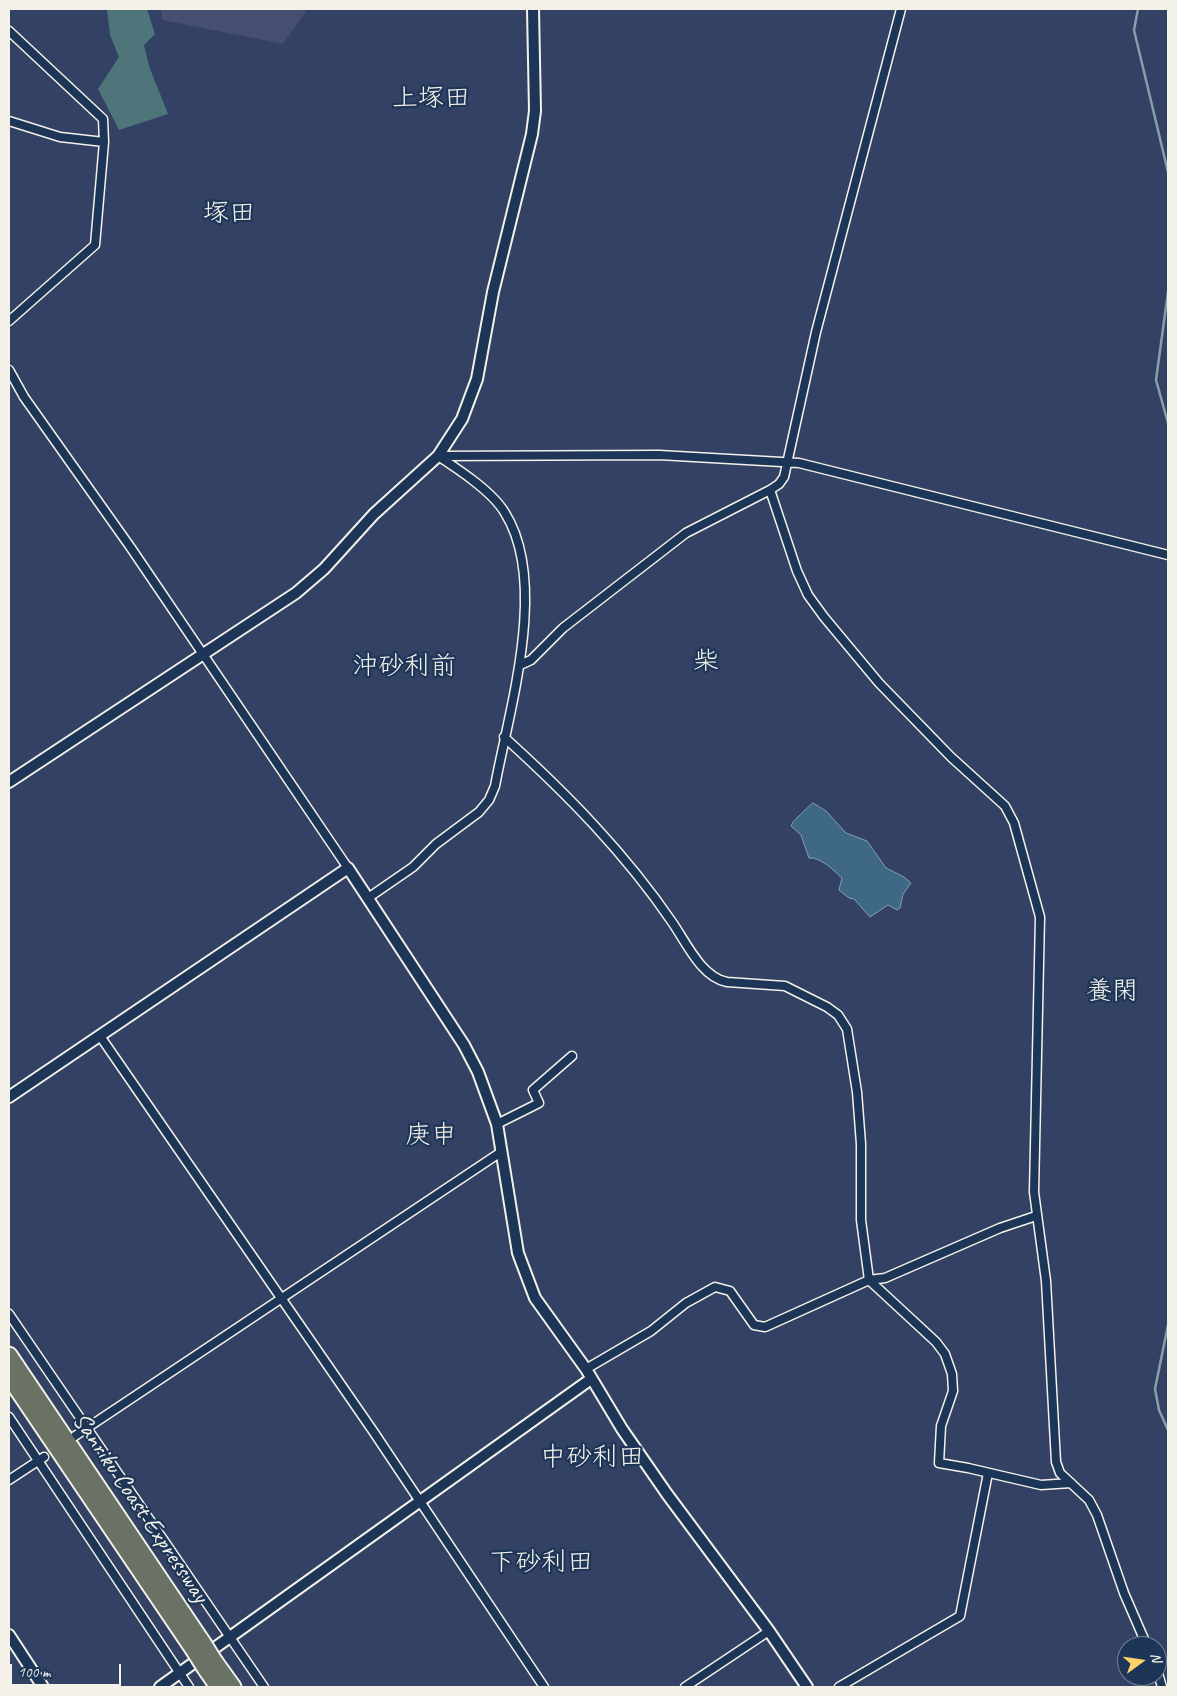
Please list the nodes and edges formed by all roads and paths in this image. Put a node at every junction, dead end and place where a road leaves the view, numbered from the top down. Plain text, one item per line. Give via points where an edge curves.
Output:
1 (533, 9) edge
2 (901, 9) edge
3 (9, 31) edge
4 (9, 121) edge
5 (104, 142) junction
6 (9, 321) edge
7 (9, 370) edge
8 (438, 456) junction
9 (788, 462) junction
10 (770, 490) junction
11 (1168, 555) edge
12 (204, 654) junction
13 (520, 665) junction
14 (504, 736) junction
15 (9, 782) edge
16 (348, 868) junction
17 (368, 898) junction
18 (100, 1036) junction
19 (572, 1056) dead end
20 (9, 1098) edge
21 (497, 1124) junction
22 (501, 1152) junction
23 (1036, 1216) junction
24 (869, 1280) junction
25 (281, 1299) junction
26 (9, 1314) edge
27 (9, 1355) edge
28 (586, 1369) junction
29 (9, 1377) edge
30 (591, 1379) junction
31 (9, 1417) edge
32 (86, 1428) junction
33 (75, 1436) dead end
34 (41, 1459) junction
35 (988, 1473) junction
36 (9, 1480) edge
37 (1071, 1484) junction
38 (418, 1501) junction
39 (769, 1631) junction
40 (9, 1635) edge
41 (1143, 1636) edge
42 (230, 1637) junction
43 (198, 1646) junction
44 (210, 1665) junction
45 (180, 1673) junction
46 (43, 1687) edge
47 (160, 1687) edge
48 (189, 1687) edge
49 (218, 1687) edge
50 (233, 1687) edge
51 (264, 1687) edge
52 (544, 1687) edge
53 (685, 1687) edge
54 (807, 1687) edge
55 (839, 1687) edge

1 - 8 street via 535,111 530,142 493,292 477,379 462,419
2 - 9 street via 816,332
3 - 5 street via 103,119
4 - 5 street via 60,138
5 - 6 street via 95,245
7 - 12 street via 24,397
8 - 9 street via 659,455
8 - 12 street via 374,514 296,593
8 - 13 street via 504,511 516,534 521,555 524,614
9 - 10 street via 779,484
9 - 11 street via 946,498
10 - 13 street via 686,533 564,628 531,660
10 - 23 street via 797,571 808,595 824,617 879,683 951,757 1005,806 1014,823 1040,917 1034,1177
12 - 15 street
12 - 16 street
13 - 14 street
14 - 17 street via 495,786 479,812 436,844 413,867
14 - 24 street via 546,774 613,847 668,916 706,971 718,981 785,986 811,997 838,1015 847,1029 857,1092 861,1220
16 - 17 street
16 - 18 street
17 - 21 street via 464,1045 478,1072
18 - 20 street
18 - 25 street
19 - 21 street via 533,1090 539,1103
21 - 22 street
22 - 25 street
22 - 28 street via 524,1274 535,1298
23 - 24 street via 1000,1228 885,1278
23 - 37 street via 1046,1281 1056,1462 1060,1473
24 - 28 street via 765,1327 754,1324 730,1291 715,1287 686,1303 651,1331
24 - 35 street via 945,1354 952,1374 953,1391 940,1426 939,1463
25 - 32 street
25 - 38 street
26 - 32 street
27 - 43 highway, Sanriku Coast Expressway
28 - 30 street
29 - 43 highway, Sanriku Coast Expressway
30 - 38 street
30 - 39 street via 667,1494
31 - 34 street
32 - 33 street
32 - 42 street
34 - 36 street
34 - 45 street
35 - 37 street via 1041,1485
35 - 55 street via 960,1616
37 - 41 street via 1089,1500 1097,1515
38 - 42 street
38 - 52 street
39 - 53 street
39 - 54 street
40 - 46 street
42 - 45 street
42 - 51 street
43 - 44 highway, Sanriku Coast Expressway, bridge
44 - 49 highway, Sanriku Coast Expressway
44 - 50 highway, Sanriku Coast Expressway
45 - 47 street
45 - 48 street

